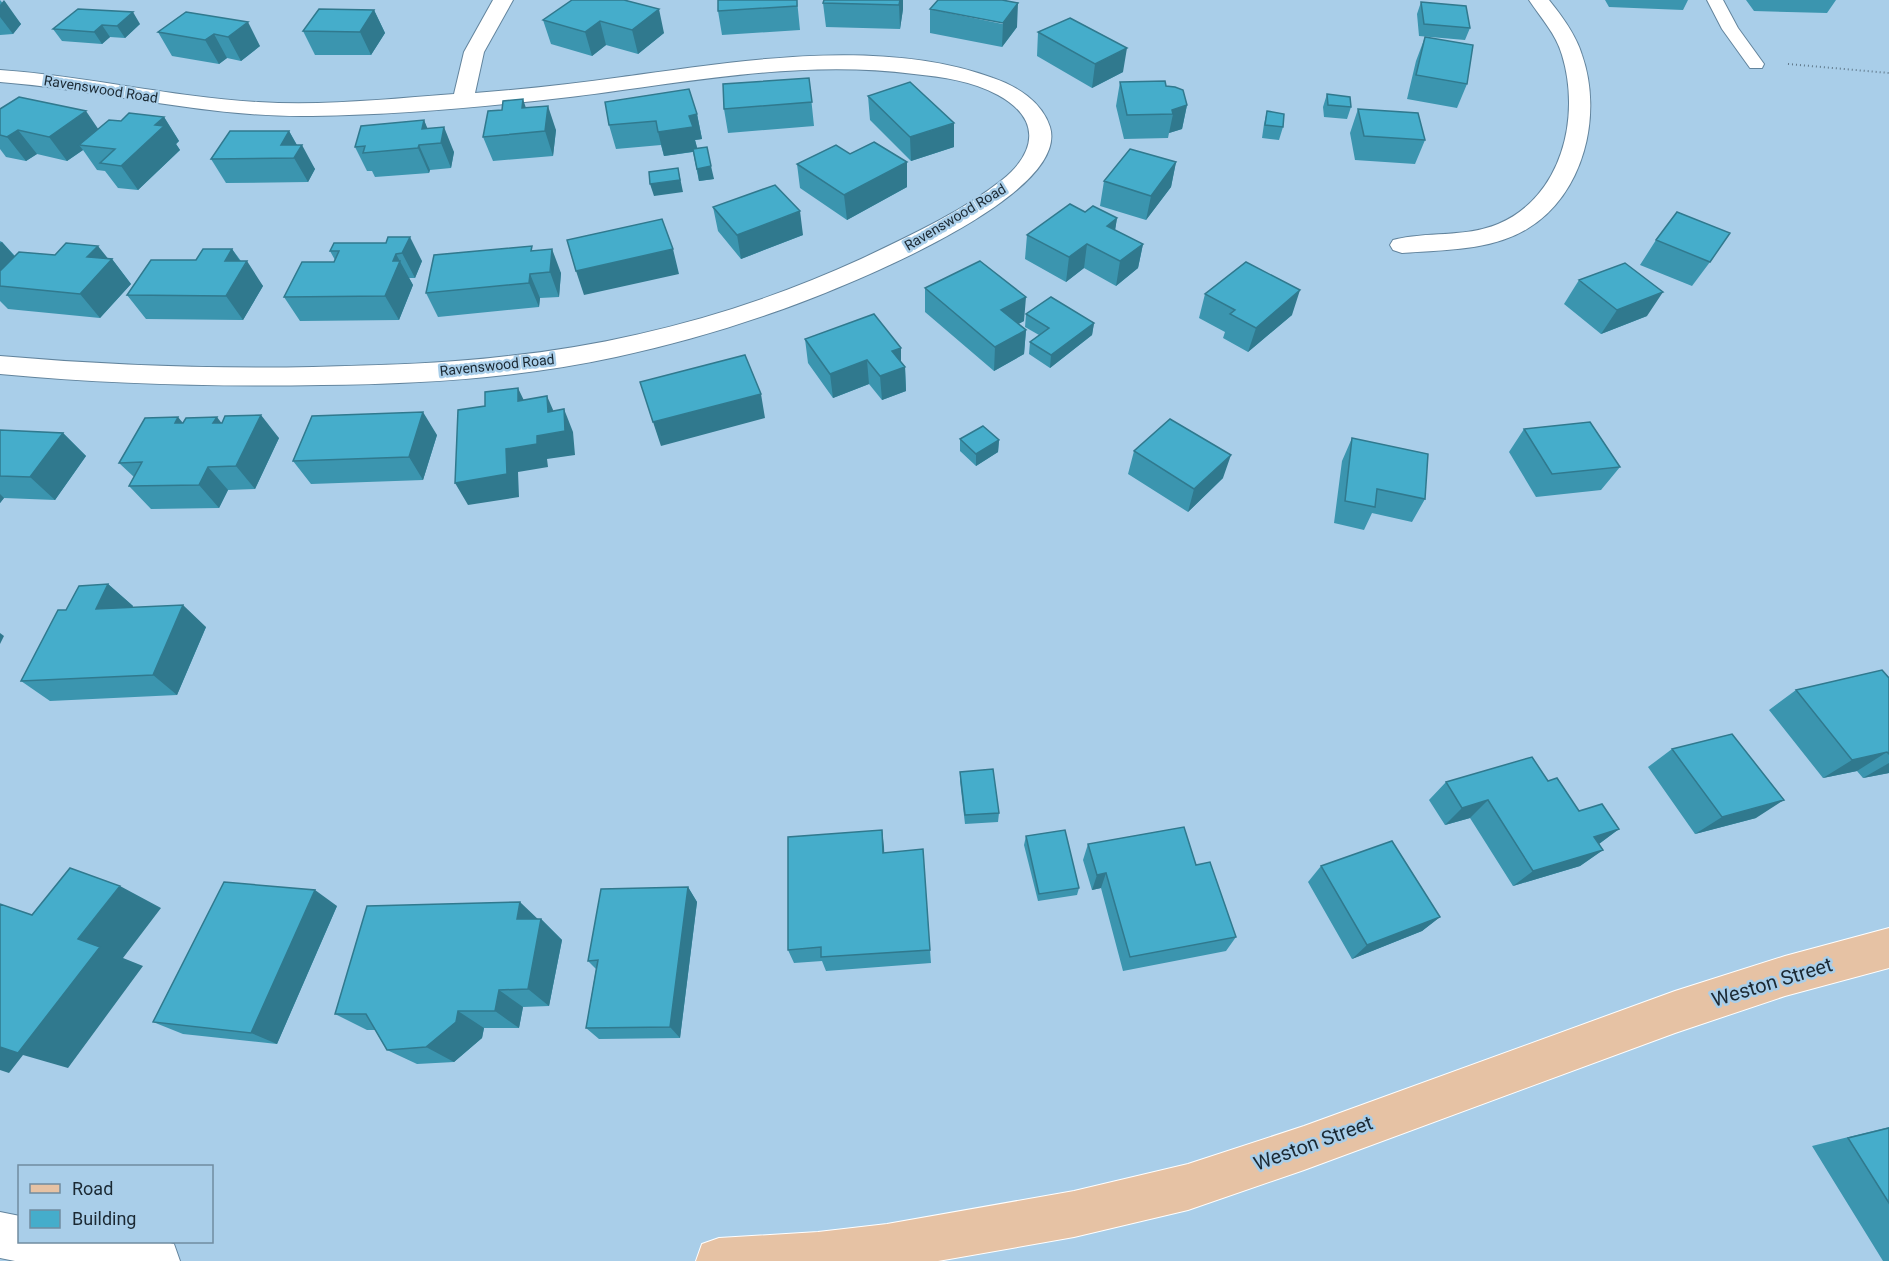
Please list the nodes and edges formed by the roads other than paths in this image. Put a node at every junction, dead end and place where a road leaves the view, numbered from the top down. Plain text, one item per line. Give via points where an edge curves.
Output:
1 (503, 0) edge
2 (1539, 0) edge
3 (1714, 0) edge
4 (1756, 64) road end
5 (0, 76) edge
6 (463, 100) junction
7 (1402, 245) dead end
8 (0, 365) edge
9 (1889, 948) edge
10 (0, 1235) edge
11 (18, 1239) edge
12 (40, 1243) edge
13 (157, 1261) edge
14 (720, 1261) edge

1 - 6 street via 474,52
2 - 7 street via 1572,54 1580,90 1574,143 1557,187 1541,208 1506,230 1473,238
3 - 4 lane
5 - 6 street, Ravenswood Road via 258,109 335,109
6 - 8 street, Ravenswood Road via 591,88 759,64 863,62 945,72 993,85 1032,110 1042,141 1029,168 1007,187 927,236 833,282 673,334 597,352 446,372 239,378 144,376
9 - 14 main road, Weston Street via 1675,1012 1188,1187 1074,1214 887,1247
10 - 11 street
12 - 13 street

